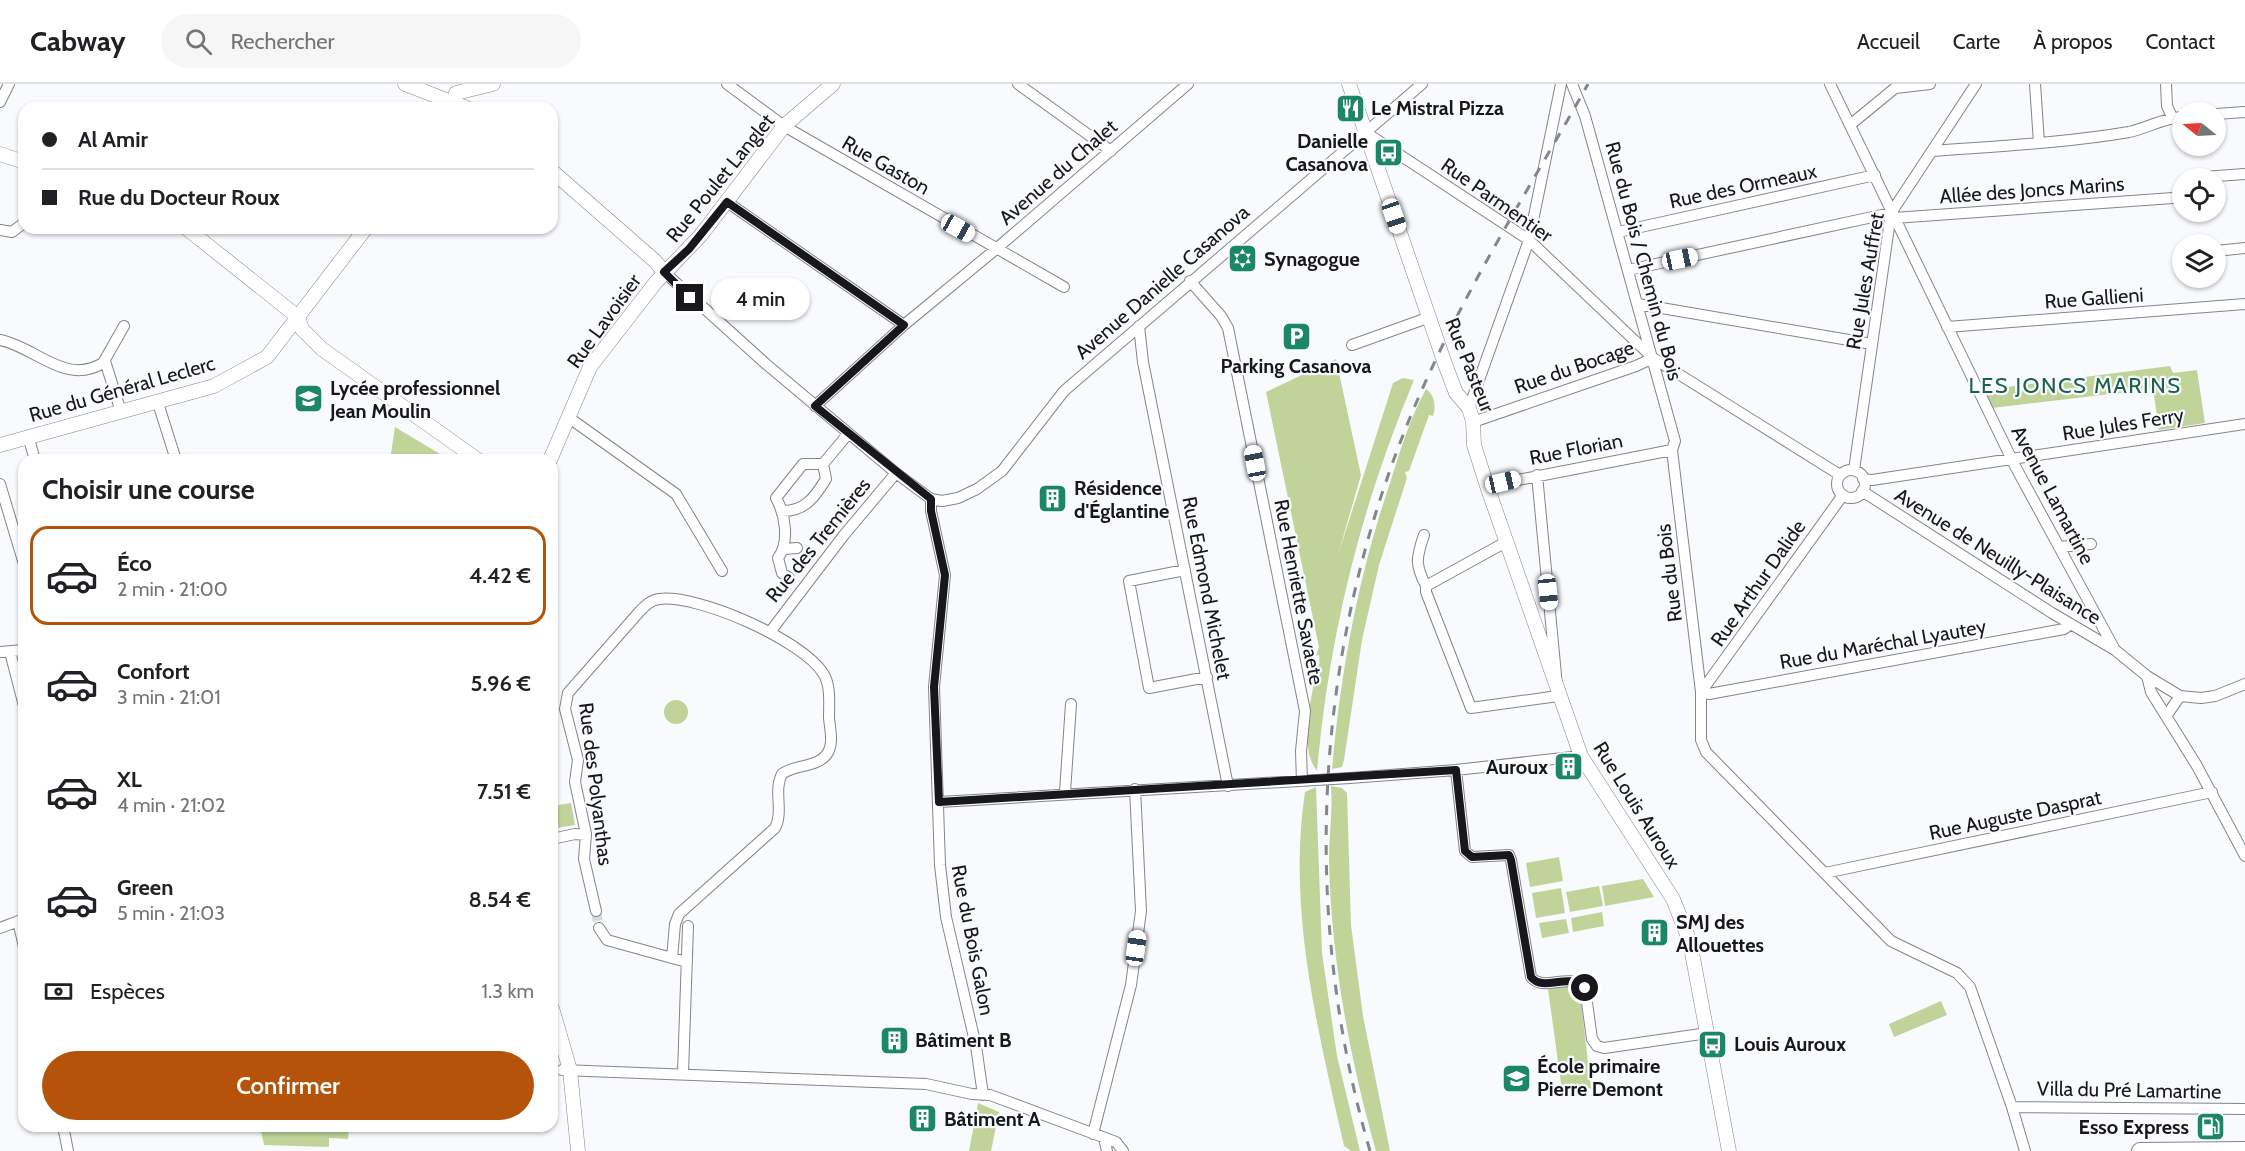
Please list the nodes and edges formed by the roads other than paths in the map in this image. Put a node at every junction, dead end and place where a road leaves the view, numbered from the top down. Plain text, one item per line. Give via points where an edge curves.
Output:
1 (9, 84) edge
2 (405, 84) edge
3 (493, 84) edge
4 (727, 84) edge
5 (832, 84) edge
6 (1018, 84) edge
7 (1188, 84) edge
8 (1349, 84) edge
9 (1422, 84) edge
10 (1561, 84) edge
11 (1572, 84) edge
12 (1930, 84) edge
13 (2035, 84) edge
14 (2166, 84) edge
15 (1973, 85) edge
16 (1832, 86) edge
17 (454, 94) edge
18 (0, 102) edge
19 (2172, 112) edge
20 (2245, 112) edge
21 (2226, 113) edge
22 (2172, 119) edge
23 (1850, 124) junction
24 (784, 126) junction
25 (1365, 132) junction
26 (2039, 143) junction
27 (1111, 151) junction
28 (1932, 151) junction
29 (0, 154) edge
30 (18, 160) edge
31 (2245, 174) edge
32 (1875, 175) junction
33 (2226, 175) edge
34 (558, 176) edge
35 (2172, 198) edge
36 (727, 202) junction
37 (1893, 215) junction
38 (18, 228) edge
39 (0, 230) edge
40 (1618, 232) junction
41 (194, 234) edge
42 (361, 234) edge
43 (1529, 240) junction
44 (996, 249) junction
45 (2245, 249) edge
46 (2226, 250) edge
47 (1628, 270) junction
48 (664, 272) junction
49 (1190, 281) junction
50 (1064, 287) dead end
51 (1638, 304) junction
52 (2245, 304) edge
53 (1430, 316) junction
54 (298, 317) junction
55 (904, 325) junction
56 (124, 326) dead end
57 (1139, 326) junction
58 (1947, 327) junction
59 (1126, 337) junction
60 (0, 340) edge
61 (1872, 344) junction
62 (1352, 345) dead end
63 (1653, 358) junction
64 (105, 361) junction
65 (1143, 362) junction
66 (158, 403) junction
67 (815, 406) junction
68 (1468, 408) junction
69 (121, 412) junction
70 (568, 417) junction
71 (1473, 422) junction
72 (2245, 424) edge
73 (848, 434) junction
74 (28, 436) junction
75 (0, 445) edge
76 (1672, 450) junction
77 (33, 454) edge
78 (174, 454) edge
79 (470, 454) edge
80 (553, 454) edge
81 (2011, 459) junction
82 (823, 464) junction
83 (1854, 470) junction
84 (896, 473) junction
85 (1537, 475) junction
86 (1840, 476) junction
87 (1863, 479) junction
88 (0, 484) edge
89 (1486, 486) junction
90 (1862, 491) junction
91 (1843, 495) junction
92 (931, 499) junction
93 (783, 510) junction
94 (1424, 535) dead end
95 (1506, 542) junction
96 (18, 544) edge
97 (2091, 544) dead end
98 (2059, 547) junction
99 (797, 548) dead end
100 (785, 549) junction
101 (1185, 570) junction
102 (722, 571) dead end
103 (789, 578) dead end
104 (1426, 586) junction
105 (2070, 624) junction
106 (770, 632) junction
107 (2115, 650) junction
108 (5, 652) edge
109 (2147, 676) junction
110 (1207, 677) junction
111 (2245, 684) edge
112 (18, 689) edge
113 (1701, 692) junction
114 (1558, 696) junction
115 (2180, 696) junction
116 (1071, 704) dead end
117 (2167, 715) junction
118 (1581, 756) junction
119 (1456, 770) junction
120 (1302, 781) junction
121 (1228, 786) junction
122 (1135, 789) junction
123 (1065, 792) junction
124 (2212, 792) junction
125 (939, 802) junction
126 (584, 836) junction
127 (558, 838) edge
128 (558, 844) edge
129 (2245, 856) edge
130 (1825, 873) junction
131 (596, 911) tunnel mouth
132 (18, 921) edge
133 (688, 926) dead end
134 (0, 928) edge
135 (599, 928) tunnel mouth
136 (672, 958) junction
137 (687, 962) junction
138 (1708, 1033) junction
139 (558, 1035) edge
140 (558, 1050) edge
141 (566, 1070) junction
142 (683, 1073) junction
143 (983, 1095) junction
144 (2012, 1107) junction
145 (2245, 1109) edge
146 (64, 1132) edge
147 (1093, 1134) junction
148 (1104, 1138) junction
149 (1120, 1147) edge
150 (2245, 1149) edge
151 (68, 1151) edge
152 (578, 1151) edge
153 (1107, 1151) edge
154 (1729, 1151) edge
155 (2025, 1151) edge
156 (2140, 1151) edge

1 - 18 street
2 - 17 street
3 - 17 street
4 - 24 street, Rue Gaston
5 - 24 street, Rue Poulet Langlet
6 - 27 street
7 - 27 street, Avenue du Chalet
8 - 25 street, Rue Pasteur
9 - 25 street, Avenue Danielle Casanova
10 - 43 street
11 - 40 street, Rue du Bois / Chemin du Bois
12 - 23 street via 1895,88
13 - 26 street
14 - 19 street via 2167,106
15 - 28 street, Rue Jules Auffret
16 - 23 street, Avenue Lamartine
20 - 21 street
22 - 26 street via 2133,131
23 - 32 street, Avenue Lamartine
24 - 36 street, Rue Poulet Langlet
24 - 44 street, Rue Gaston
25 - 43 street, Rue Parmentier
25 - 49 street, Avenue Danielle Casanova
25 - 53 street, Rue Pasteur
26 - 28 street
27 - 44 street, Avenue du Chalet
28 - 37 street, Rue Jules Auffret
29 - 30 street
31 - 33 street
32 - 37 street, Avenue Lamartine
32 - 40 street, Rue des Ormeaux
34 - 48 street
35 - 37 street, Allée des Joncs Marins
36 - 48 street, Rue Poulet Langlet
36 - 55 street
37 - 47 street, Allée des Joncs Marins
37 - 58 street, Avenue Lamartine
37 - 61 street, Rue Jules Auffret
38 - 39 street via 12,232
40 - 47 street, Rue du Bois / Chemin du Bois
41 - 54 street
42 - 54 street, Rue du Général Leclerc
43 - 63 street, Rue Parmentier
43 - 68 street
44 - 50 street, Rue Gaston
44 - 55 street, Avenue du Chalet
45 - 46 street
47 - 51 street, Rue du Bois / Chemin du Bois
48 - 67 street
48 - 70 street, Rue Lavoisier via 587,372
49 - 57 street, Avenue Danielle Casanova
49 - 120 street, Rue Henriette Savaete via 1228,328 1305,711
51 - 61 street
51 - 63 street, Rue du Bois / Chemin du Bois
52 - 58 street, Rue Gallieni
53 - 62 street
53 - 68 street, Rue Pasteur via 1456,393
54 - 66 street, Rue du Général Leclerc via 267,357 214,386
54 - 79 street via 302,328 322,349
55 - 67 street, Avenue du Chalet
56 - 64 street
57 - 59 street, Avenue Danielle Casanova
57 - 65 street, Rue Edmond Michelet
58 - 81 street, Avenue Lamartine
59 - 65 street, Rue Edmond Michelet
59 - 92 street, Avenue Danielle Casanova via 1057,398 1002,471 966,495 942,501
60 - 64 street via 70,370 91,368
61 - 83 street, Rue Jules Auffret
63 - 71 street, Rue du Bocage
63 - 76 street, Rue du Bois / Chemin du Bois via 1675,441
63 - 86 street
64 - 69 street
65 - 101 street, Rue Edmond Michelet
66 - 69 street, Rue du Général Leclerc
66 - 78 street
67 - 73 street
68 - 71 street, Rue Pasteur
69 - 74 street, Rue du Général Leclerc
70 - 80 street, Rue Lavoisier
70 - 102 street via 678,497
71 - 89 street, Rue Pasteur via 1474,445
72 - 81 street, Rue Jules Ferry
73 - 82 street
73 - 84 street
74 - 75 street, Rue du Général Leclerc
74 - 77 street
76 - 85 street, Rue Florian
76 - 113 street, Rue du Bois
81 - 87 street, Rue Jules Ferry
81 - 98 street, Avenue Lamartine
82 - 93 street via 826,479 805,506
82 - 93 street via 808,462 800,467 776,498
83 - 86 street
83 - 87 street
84 - 92 street
84 - 106 street, Rue des Tremières
85 - 89 street, Rue Florian
85 - 114 street, Rue Louis Auroux
86 - 91 street via 1838,487
87 - 90 street
88 - 96 street
89 - 95 street, Rue Pasteur
90 - 91 street via 1853,497
90 - 105 street, Avenue de Neuilly-Plaisance
91 - 113 street, Rue Arthur Dalide
92 - 125 street, Rue du Bois Galon via 945,575 934,687
93 - 100 street
94 - 104 street via 1416,568
95 - 104 street
95 - 114 street, Rue Pasteur
97 - 98 street
98 - 107 street, Avenue Lamartine
99 - 100 street
100 - 103 street via 778,558 782,573
101 - 110 street, Rue Edmond Michelet
101 - 110 street via 1129,581 1149,688
104 - 114 street via 1472,708
105 - 107 street, Avenue de Neuilly-Plaisance
105 - 113 street, Rue du Maréchal Lyautey via 2064,629 1709,694
106 - 126 street, Rue des Polyanthas via 728,613 669,599 654,601 640,611 571,688 566,699 578,760 575,782
106 - 136 street, Rue des Polyanthas via 818,667 826,679 829,750 820,760 782,774 778,781 780,815 776,828 679,914
107 - 109 street, Avenue Lamartine
108 - 112 street
109 - 115 street
109 - 117 street, Avenue Lamartine via 2151,692
110 - 121 street, Rue Edmond Michelet
111 - 115 street via 2215,696
113 - 130 street, Rue du Bois via 1701,740 1706,752
114 - 118 street, Rue Louis Auroux
115 - 117 street
116 - 123 street
117 - 124 street, Avenue Lamartine
118 - 119 street
118 - 138 street, Rue Louis Auroux via 1672,899 1690,942
119 - 120 street
119 - 138 street via 1465,851 1472,857 1502,853 1511,860 1534,981 1580,982 1585,988 1592,1039 1597,1046
120 - 121 street
121 - 122 street
122 - 123 street
122 - 147 street via 1141,911 1131,985
123 - 125 street
124 - 129 street, Avenue Lamartine
124 - 130 street, Rue Auguste Dasprat
125 - 143 street, Rue du Bois Galon via 946,917 976,1046
126 - 127 street
126 - 128 street
126 - 131 street, Rue des Polyanthas via 584,859
130 - 144 street, Rue du Bois via 1891,941 1958,973 1970,987
132 - 134 street
133 - 137 street
135 - 136 street via 607,940
136 - 137 street
137 - 142 street
138 - 154 street, Rue Louis Auroux
139 - 141 street
140 - 141 street
141 - 142 street
141 - 152 street
142 - 143 street via 927,1083
143 - 147 street
144 - 145 street, Villa du Pré Lamartine
144 - 155 street, Rue du Bois
146 - 151 street
147 - 148 street
148 - 149 street
148 - 153 street
150 - 156 main road

